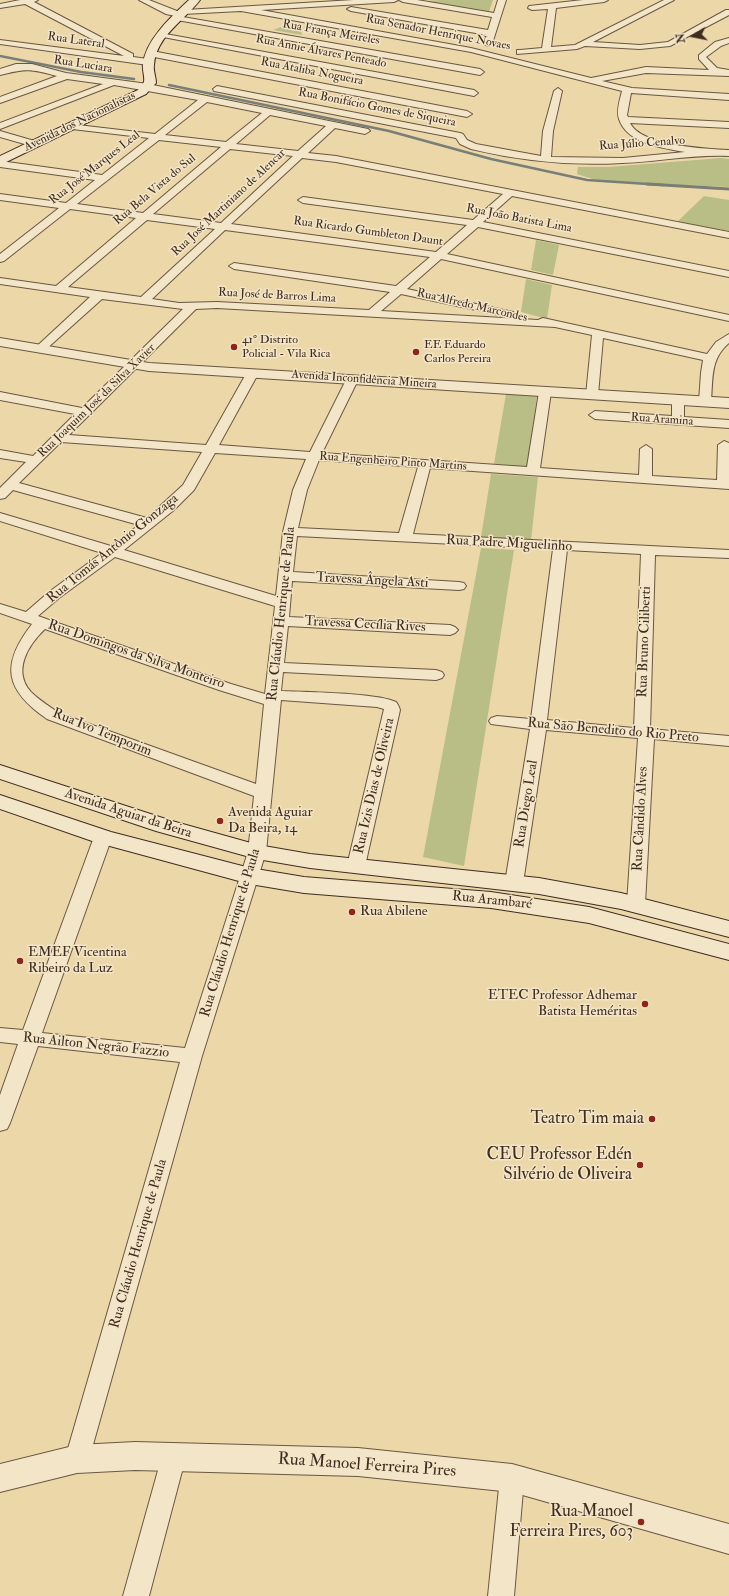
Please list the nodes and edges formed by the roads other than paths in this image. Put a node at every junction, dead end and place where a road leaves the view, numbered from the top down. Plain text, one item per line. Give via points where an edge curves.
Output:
1 (28, 0) edge
2 (144, 0) edge
3 (195, 0) edge
4 (394, 0) edge
5 (403, 0) edge
6 (502, 0) edge
7 (604, 0) edge
8 (670, 0) edge
9 (326, 4) junction
10 (0, 6) edge
11 (552, 6) junction
12 (532, 8) dead end
13 (242, 9) junction
14 (729, 12) edge
15 (180, 15) junction
16 (498, 16) junction
17 (312, 22) junction
18 (492, 33) junction
19 (163, 35) junction
20 (729, 40) edge
21 (0, 42) edge
22 (316, 42) junction
23 (585, 44) junction
24 (34, 47) junction
25 (546, 50) junction
26 (520, 52) dead end
27 (486, 53) junction
28 (721, 53) dead end
29 (20, 54) dead end
30 (703, 55) junction
31 (101, 56) junction
32 (150, 58) junction
33 (132, 60) junction
34 (88, 63) dead end
35 (336, 67) junction
36 (0, 72) edge
37 (726, 73) edge
38 (66, 76) junction
39 (152, 80) junction
40 (588, 80) junction
41 (116, 82) junction
42 (210, 88) dead end
43 (627, 90) junction
44 (558, 91) dead end
45 (366, 95) junction
46 (729, 97) edge
47 (205, 98) junction
48 (0, 100) edge
49 (472, 100) junction
50 (268, 112) junction
51 (624, 120) junction
52 (333, 124) junction
53 (397, 125) junction
54 (729, 125) edge
55 (0, 126) edge
56 (72, 126) junction
57 (365, 131) dead end
58 (0, 134) edge
59 (460, 136) junction
60 (156, 137) junction
61 (35, 144) junction
62 (229, 145) junction
63 (705, 152) junction
64 (729, 153) edge
65 (302, 154) junction
66 (546, 160) junction
67 (0, 161) edge
68 (0, 164) edge
69 (104, 178) junction
70 (510, 193) junction
71 (0, 197) edge
72 (303, 200) dead end
73 (68, 206) junction
74 (145, 216) junction
75 (475, 223) junction
76 (224, 226) junction
77 (729, 236) edge
78 (438, 255) junction
79 (0, 258) edge
80 (234, 266) dead end
81 (729, 274) edge
82 (5, 282) edge
83 (59, 289) junction
84 (0, 290) edge
85 (399, 290) junction
86 (99, 295) junction
87 (143, 301) junction
88 (193, 306) junction
89 (372, 314) junction
90 (729, 318) edge
91 (554, 324) junction
92 (598, 334) junction
93 (729, 337) edge
94 (0, 342) edge
95 (40, 349) junction
96 (708, 358) junction
97 (135, 365) junction
98 (252, 374) junction
99 (352, 380) junction
100 (545, 392) junction
101 (592, 394) junction
102 (0, 396) edge
103 (678, 400) junction
104 (705, 402) junction
105 (729, 403) edge
106 (84, 412) junction
107 (595, 415) dead end
108 (678, 421) junction
109 (729, 424) edge
110 (57, 438) junction
111 (724, 445) dead end
112 (646, 449) dead end
113 (210, 450) junction
114 (0, 454) edge
115 (314, 457) junction
116 (35, 460) junction
117 (425, 464) junction
118 (533, 472) junction
119 (645, 479) junction
120 (10, 485) junction
121 (727, 485) edge
122 (0, 495) edge
123 (0, 517) edge
124 (149, 523) junction
125 (290, 532) junction
126 (405, 538) junction
127 (560, 546) junction
128 (648, 550) junction
129 (112, 551) junction
130 (729, 554) edge
131 (285, 576) junction
132 (460, 586) dead end
133 (282, 603) junction
134 (0, 608) edge
135 (36, 620) junction
136 (280, 621) junction
137 (450, 630) dead end
138 (276, 667) junction
139 (436, 674) dead end
140 (272, 698) junction
141 (497, 721) dead end
142 (538, 724) junction
143 (644, 733) junction
144 (729, 741) edge
145 (0, 772) edge
146 (263, 793) junction
147 (0, 802) edge
148 (164, 826) junction
149 (103, 837) junction
150 (257, 852) junction
151 (356, 866) junction
152 (250, 876) junction
153 (514, 883) junction
154 (636, 904) junction
155 (725, 928) edge
156 (673, 937) junction
157 (729, 952) edge
158 (0, 1036) edge
159 (32, 1038) junction
160 (192, 1056) junction
161 (0, 1123) edge
162 (174, 1456) junction
163 (77, 1459) junction
164 (0, 1478) edge
165 (512, 1478) junction
166 (729, 1539) edge
167 (136, 1596) edge
168 (501, 1596) edge

1 - 10 street
1 - 33 street via 130,56
2 - 15 street
3 - 15 main road
4 - 9 street
5 - 16 street
6 - 16 street, Rua Bonifácio Gomes de Siqueira
7 - 11 street
8 - 23 street
9 - 13 street
9 - 18 street
11 - 12 street
11 - 25 street
13 - 15 street
13 - 17 street, Rua Senador Henrique Novaes
14 - 23 street via 670,44 640,47
15 - 19 main road
15 - 22 street, Rua França Meireles
16 - 18 street, Rua Bonifácio Gomes de Siqueira
17 - 22 street
17 - 27 street, Rua Senador Henrique Novaes
18 - 27 street, Rua Bonifácio Gomes de Siqueira
19 - 32 main road
19 - 35 street, Rua Annie Álvares Penteado
20 - 30 street via 718,44
21 - 24 street, Rua Lateral
22 - 35 street
22 - 49 street, Rua França Meireles
23 - 25 street
24 - 29 street
24 - 31 street, Rua Lateral
25 - 26 street
27 - 40 street, Rua Senador Henrique Novaes
27 - 49 street, Rua Bonifácio Gomes de Siqueira
28 - 30 street
30 - 37 street via 712,68
31 - 33 street, Rua Lateral
31 - 34 street
32 - 33 street, Rua Lateral
32 - 39 main road
32 - 45 street, Rua Ataliba Nogueira
35 - 45 street
35 - 49 street, Rua Annie Álvares Penteado
36 - 38 street, Rua Luciara via 16,67 32,67
37 - 40 street via 646,70
38 - 41 street, Rua Luciara
38 - 48 street
39 - 41 street, Rua Luciara
39 - 47 street, Rua Luciara
39 - 56 main road, Avenida dos Nacionalistas via 135,96
40 - 43 street, Rua Senador Henrique Novaes
41 - 55 street
42 - 53 street, Rua Bonifácio Gomes de Siqueira
43 - 46 street, Rua Senador Henrique Novaes
43 - 51 street
44 - 66 street via 548,131
45 - 49 street, Rua Ataliba Nogueira
45 - 53 street
47 - 50 street, Rua Luciara
47 - 60 street, Rua José Marques Leal
49 - 59 street, Rua Bonifácio Gomes de Siqueira
50 - 52 street, Rua Luciara
50 - 62 street, Rua Bela Vista do Sul
51 - 54 street
51 - 63 street via 626,126 645,139
52 - 57 street, Rua Luciara
52 - 65 street, Rua José Martiniano de Alencar
53 - 59 street, Rua Bonifácio Gomes de Siqueira
56 - 60 street
56 - 61 main road, Avenida dos Nacionalistas
58 - 61 street
59 - 66 street, Rua Júlio Cenalvo via 462,141 470,145 503,154
60 - 62 street
60 - 69 street, Rua José Marques Leal
61 - 67 main road, Avenida dos Nacionalistas
62 - 65 street
62 - 74 street, Rua Bela Vista do Sul
63 - 64 street
63 - 66 street, Rua Júlio Cenalvo via 582,162
65 - 70 street
65 - 76 street, Rua José Martiniano de Alencar
68 - 69 street
69 - 73 street, Rua José Marques Leal
70 - 75 street
70 - 77 street
71 - 73 street, Rua Ricardo Gumbleton Daunt
72 - 75 street, Rua João Batista Lima
73 - 74 street, Rua Ricardo Gumbleton Daunt
73 - 79 street, Rua José Marques Leal
74 - 76 street, Rua Ricardo Gumbleton Daunt
74 - 83 street, Rua Bela Vista do Sul
75 - 78 street
75 - 81 street, Rua João Batista Lima
76 - 78 street, Rua Ricardo Gumbleton Daunt
76 - 87 street, Rua José Martiniano de Alencar
78 - 85 street
78 - 90 street, Rua Ricardo Gumbleton Daunt
80 - 85 street, Rua Alfredo Marcondes
82 - 83 street, Rua José de Barros Lima
82 - 84 street
83 - 86 street, Rua José de Barros Lima
85 - 89 street
85 - 91 street, Rua Alfredo Marcondes
86 - 87 street, Rua José de Barros Lima
86 - 95 street
87 - 88 street, Rua José de Barros Lima
88 - 89 street, Rua José de Barros Lima via 216,305
88 - 97 street, Rua Joaquim José da Silva Xavier
89 - 91 street, Rua José de Barros Lima
91 - 92 street, Rua Alfredo Marcondes
92 - 96 street, Rua Alfredo Marcondes
92 - 101 street
93 - 96 street via 715,348
94 - 95 street, Avenida Inconfidência Mineira
95 - 97 street, Avenida Inconfidência Mineira
96 - 104 street
97 - 98 street, Avenida Inconfidência Mineira
97 - 106 street, Rua Joaquim José da Silva Xavier
98 - 99 street, Avenida Inconfidência Mineira
98 - 113 street, Rua Tomás Antônio Gonzaga
99 - 100 street, Avenida Inconfidência Mineira
99 - 115 street, Rua Cláudio Henrique de Paula
100 - 101 street, Avenida Inconfidência Mineira
100 - 118 street
101 - 103 street, Avenida Inconfidência Mineira
102 - 106 street
103 - 104 street, Avenida Inconfidência Mineira
103 - 108 street
104 - 105 street, Avenida Inconfidência Mineira
106 - 110 street, Rua Joaquim José da Silva Xavier
107 - 108 street, Rua Aramina
108 - 109 street, Rua Aramina
110 - 113 street, Rua Engenheiro Pinto Martins
110 - 116 street, Rua Joaquim José da Silva Xavier
111 - 121 street
112 - 119 street
113 - 115 street, Rua Engenheiro Pinto Martins
113 - 124 street, Rua Tomás Antônio Gonzaga via 189,487
114 - 116 street
115 - 117 street, Rua Engenheiro Pinto Martins
115 - 125 street, Rua Cláudio Henrique de Paula via 300,490
116 - 120 street, Rua Joaquim José da Silva Xavier
117 - 118 street, Rua Engenheiro Pinto Martins
117 - 126 street
118 - 119 street, Rua Engenheiro Pinto Martins
119 - 121 street, Rua Engenheiro Pinto Martins
120 - 122 street, Rua Joaquim José da Silva Xavier
120 - 124 street
123 - 129 street
124 - 129 street, Rua Tomás Antônio Gonzaga
125 - 126 street, Rua Padre Miguelinho
125 - 131 street, Rua Cláudio Henrique de Paula
126 - 127 street, Rua Padre Miguelinho
127 - 128 street, Rua Padre Miguelinho
127 - 142 street, Rua Diego Leal
128 - 130 street, Rua Padre Miguelinho
128 - 143 street, Rua Bruno Ciliberti
129 - 133 street
129 - 135 street, Rua Tomás Antônio Gonzaga
131 - 132 street, Travessa Ângela Asti
131 - 133 street, Rua Cláudio Henrique de Paula
133 - 136 street, Rua Cláudio Henrique de Paula
134 - 135 street, Rua Domingos da Silva Monteiro
135 - 140 street, Rua Domingos da Silva Monteiro via 224,687
135 - 146 street, Rua Ivo Temporim via 13,664 15,678 22,691 39,706 53,716
136 - 137 street, Travessa Cecília Rives
136 - 138 street, Rua Cláudio Henrique de Paula
138 - 139 street
138 - 140 street, Rua Cláudio Henrique de Paula
140 - 146 street, Rua Cláudio Henrique de Paula
140 - 151 street, Rua Izis Dias de Oliveira via 379,702 391,706
141 - 142 street, Rua São Benedito do Rio Preto
142 - 143 street, Rua São Benedito do Rio Preto
142 - 153 street, Rua Diego Leal
143 - 144 street, Rua São Benedito do Rio Preto
143 - 154 street, Rua Cândido Alves
145 - 148 main road, Avenida Aguiar da Beira
146 - 150 street, Rua Cláudio Henrique de Paula
147 - 149 main road, Avenida Aguiar da Beira
148 - 149 main road via 150,828 124,824 115,826
148 - 150 main road, Avenida Aguiar da Beira
149 - 152 main road, Avenida Aguiar da Beira
149 - 159 street
150 - 151 main road, Rua Arambaré
150 - 152 street, Rua Cláudio Henrique de Paula
151 - 153 main road, Rua Arambaré
152 - 156 main road, Rua Arambaré via 304,885 537,906 590,915
152 - 160 street, Rua Cláudio Henrique de Paula
153 - 154 main road, Rua Arambaré
154 - 155 main road, Rua Arambaré
155 - 156 main road via 713,936
156 - 157 main road, Rua Arambaré
158 - 159 street, Rua Ailton Negrão Fazzio
159 - 160 street, Rua Ailton Negrão Fazzio
159 - 161 street
160 - 163 street, Rua Cláudio Henrique de Paula
162 - 163 street, Rua Manoel Ferreira Pires
162 - 165 street, Rua Manoel Ferreira Pires via 358,1462
162 - 167 street
163 - 164 street, Rua Manoel Ferreira Pires
165 - 166 street, Rua Manoel Ferreira Pires
165 - 168 street

